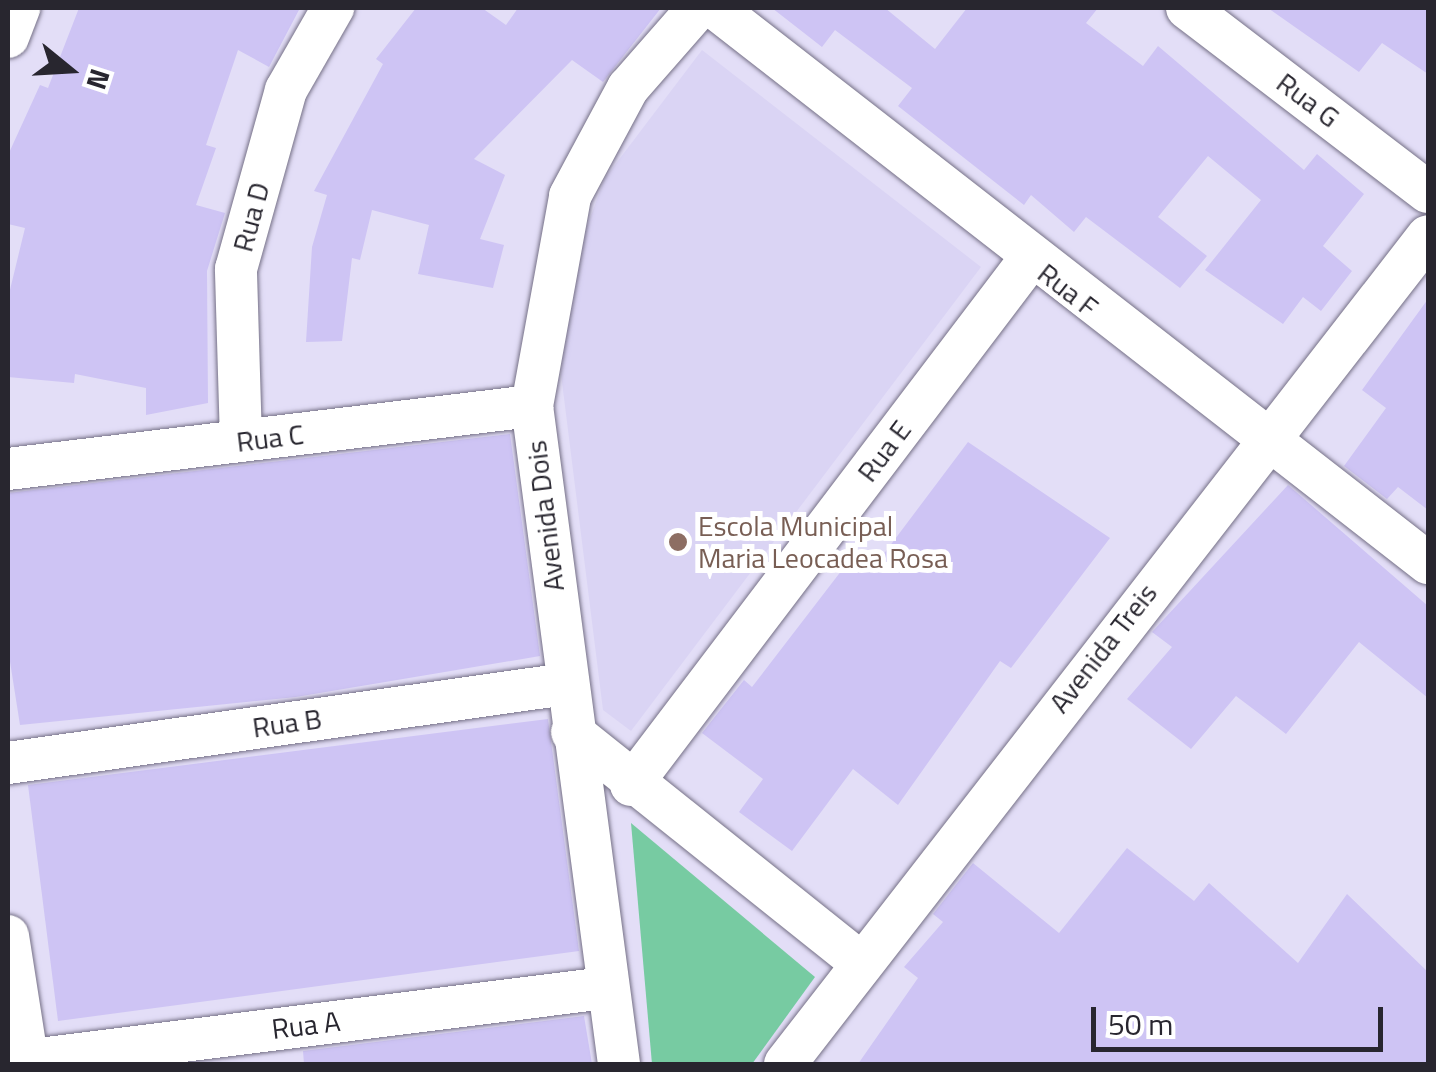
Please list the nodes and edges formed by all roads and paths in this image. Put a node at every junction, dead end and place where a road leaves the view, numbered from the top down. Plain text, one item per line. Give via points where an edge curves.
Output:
1 (19, 8) edge
2 (332, 8) edge
3 (698, 8) edge
4 (716, 8) edge
5 (1187, 8) edge
6 (8, 37) edge
7 (1428, 192) edge
8 (1428, 236) edge
9 (1029, 260) junction
10 (532, 406) junction
11 (1264, 440) junction
12 (241, 442) junction
13 (8, 469) edge
14 (1428, 563) edge
15 (566, 684) junction
16 (572, 732) junction
17 (8, 763) edge
18 (631, 785) junction
19 (8, 936) edge
20 (860, 962) junction
21 (604, 988) junction
22 (21, 1062) edge
23 (619, 1064) edge
24 (786, 1064) edge

1 - 6 street
2 - 12 street, Rua D via 286,90 236,269
3 - 10 street, Avenida Dois via 628,88 570,196
4 - 9 street, Rua F
5 - 7 street, Rua G
8 - 11 street, Avenida Treis
9 - 11 street, Rua F
9 - 18 street, Rua E
10 - 12 street, Rua C
10 - 15 street, Avenida Dois
11 - 14 street, Rua F
11 - 20 street, Avenida Treis
12 - 13 street, Rua C
15 - 16 street, Avenida Dois
15 - 17 street, Rua B
16 - 18 street
16 - 21 street, Avenida Dois
18 - 20 street
19 - 22 street
20 - 24 street, Avenida Treis
21 - 22 street, Rua A
21 - 23 street, Avenida Dois

